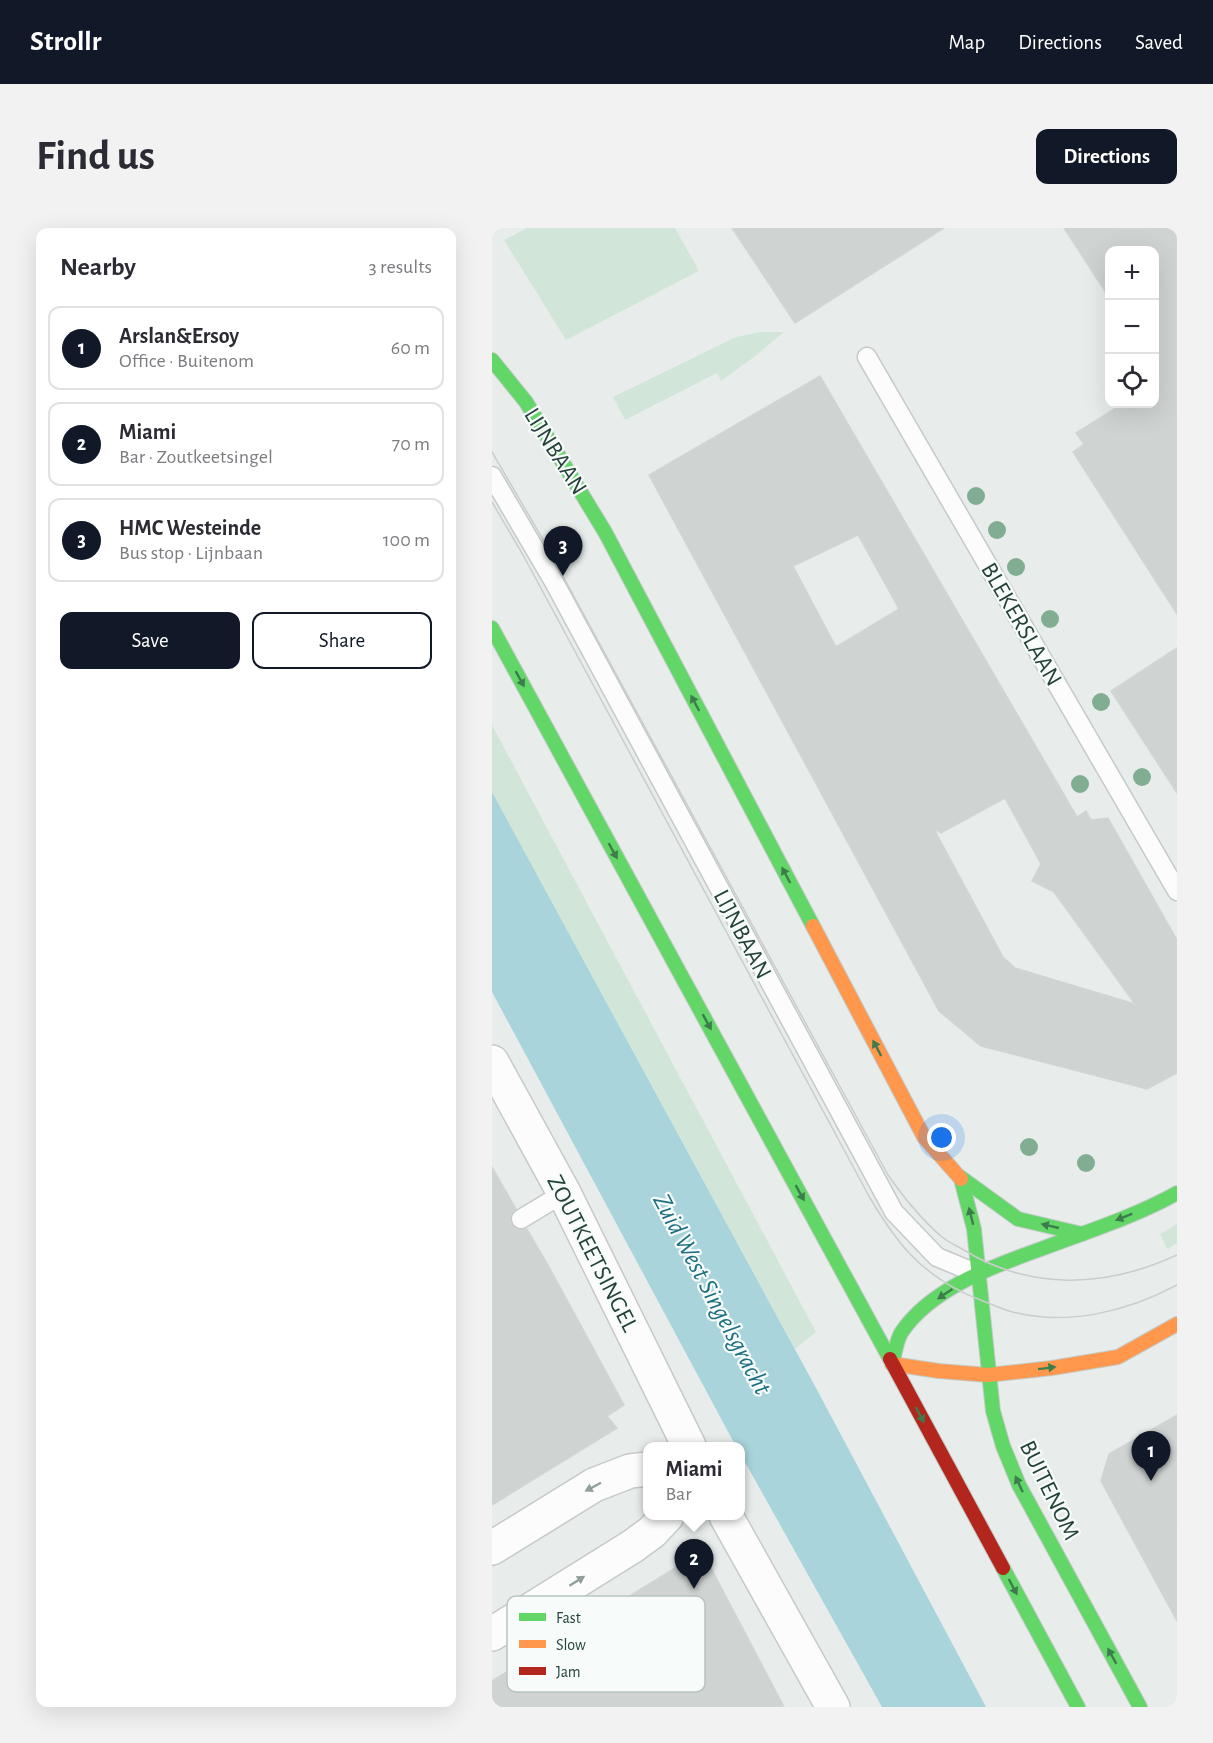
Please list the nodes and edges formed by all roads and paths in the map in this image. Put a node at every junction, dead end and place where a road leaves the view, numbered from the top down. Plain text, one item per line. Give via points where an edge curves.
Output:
1 (867, 357) dead end
2 (492, 360) edge
3 (492, 476) edge
4 (492, 628) edge
5 (1177, 891) edge
6 (492, 1062) edge
7 (960, 1177) junction
8 (564, 1193) junction
9 (1177, 1193) edge
10 (521, 1219) dead end
11 (1082, 1234) junction
12 (978, 1274) junction
13 (1177, 1324) edge
14 (892, 1364) junction
15 (988, 1375) junction
16 (687, 1442) edge
17 (643, 1470) edge
18 (663, 1520) edge
19 (729, 1520) edge
20 (492, 1548) edge
21 (553, 1596) edge
22 (507, 1625) edge
23 (492, 1634) edge
24 (833, 1707) edge
25 (1078, 1707) edge
26 (1140, 1707) edge

1 - 5 lane, BLEKERSLAAN
7 -> 2 main road, LIJNBAAN via 924,1137 605,532 526,402
3 - 12 lane, LIJNBAAN via 554,582 894,1212 937,1257
4 -> 14 main road
6 - 8 street, ZOUTKEETSINGEL
11 -> 7 main road, LIJNBAAN via 1018,1219
12 -> 7 main road, LIJNBAAN via 974,1229
8 - 10 lane
8 - 16 street, ZOUTKEETSINGEL
9 -> 11 main road
11 - 12 main road
12 -> 14 main road via 920,1310 900,1335
12 - 15 main road, BUITENOM
15 -> 13 main road via 1118,1357
14 - 15 main road
14 -> 25 main road
26 -> 15 main road, BUITENOM via 1019,1485 1000,1437
17 -> 20 street via 594,1485
21 -> 18 street via 633,1546
19 - 24 street
23 -> 22 street

